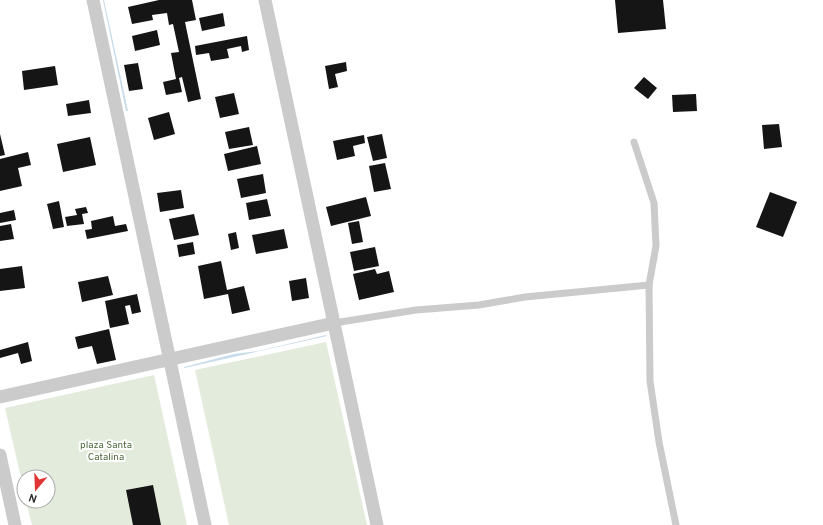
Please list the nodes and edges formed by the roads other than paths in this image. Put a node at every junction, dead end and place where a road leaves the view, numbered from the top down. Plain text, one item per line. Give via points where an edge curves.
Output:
1 (93, 0) edge
2 (265, 0) edge
3 (634, 142) dead end
4 (650, 285) junction
5 (334, 323) junction
6 (170, 359) junction
7 (0, 397) edge
8 (0, 455) edge
9 (15, 525) edge
10 (205, 525) edge
11 (377, 525) edge
12 (676, 525) edge

1 - 6 street
2 - 5 street
3 - 4 lane via 654,203 656,246
4 - 5 lane via 416,310
4 - 12 lane via 650,381
5 - 6 street
5 - 11 street
6 - 7 street
6 - 10 street
8 - 9 street

